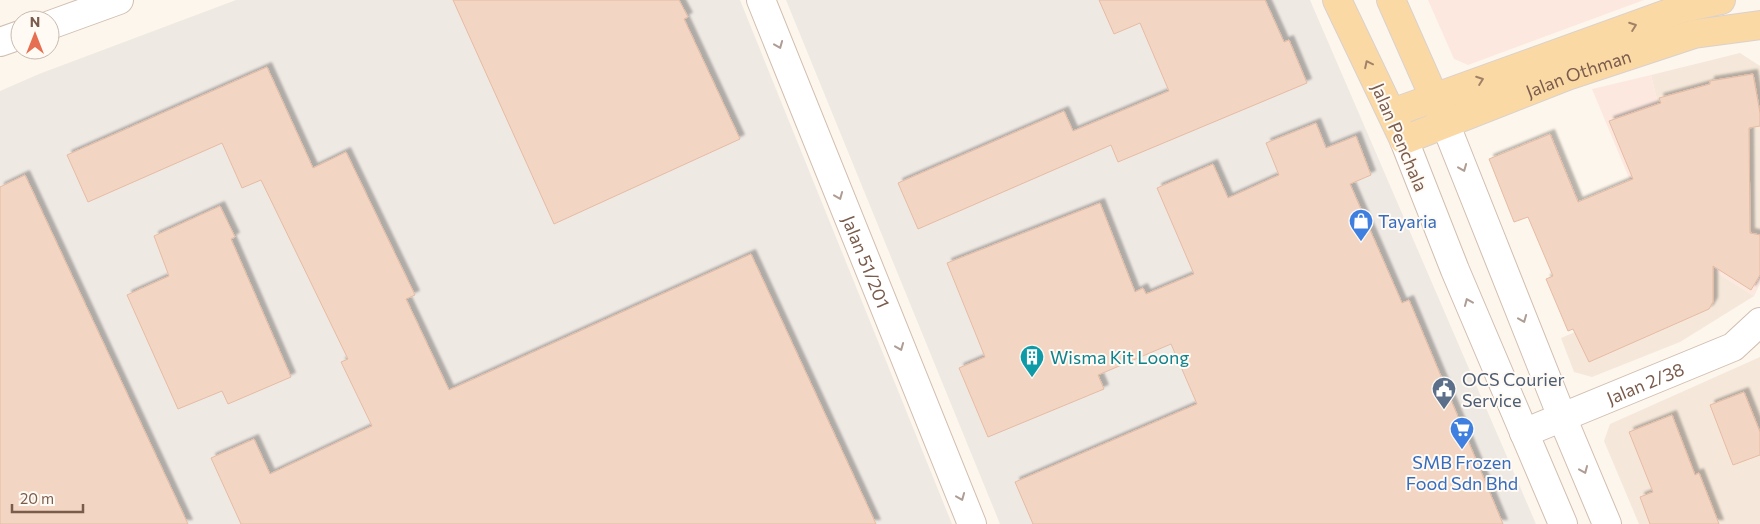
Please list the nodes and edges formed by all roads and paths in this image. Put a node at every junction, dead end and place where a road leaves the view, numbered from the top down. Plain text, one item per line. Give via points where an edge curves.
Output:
1 (119, 0) edge
2 (760, 0) edge
3 (1337, 0) edge
4 (1391, 0) edge
5 (1721, 0) edge
6 (1682, 4) edge
7 (60, 21) edge
8 (1760, 26) edge
9 (1694, 34) junction
10 (1434, 96) junction
11 (1392, 113) junction
12 (1445, 123) junction
13 (1404, 140) junction
14 (1760, 322) edge
15 (1562, 417) junction
16 (1524, 433) junction
17 (972, 524) edge
18 (1563, 524) edge
19 (1607, 524) edge

1 - 7 street
2 -> 17 street, Jalan 51/201
11 -> 3 main road, Jalan Penchala
4 - 10 main road
5 - 6 main road, Jalan Othman
6 - 9 street
10 -> 6 main road, Jalan Othman
8 - 9 main road, Jalan Othman
9 - 12 main road, Jalan Othman via 1567,76
10 - 11 main road, Jalan Othman
10 - 12 main road
11 - 13 main road, Jalan Penchala
12 - 13 main road, Jalan Othman
12 -> 15 street
16 -> 13 street, Jalan Penchala
14 - 15 street, Jalan 2/38 via 1732,347
15 - 16 street, Jalan 2/38
15 -> 19 street
16 - 18 street, Jalan Penchala

